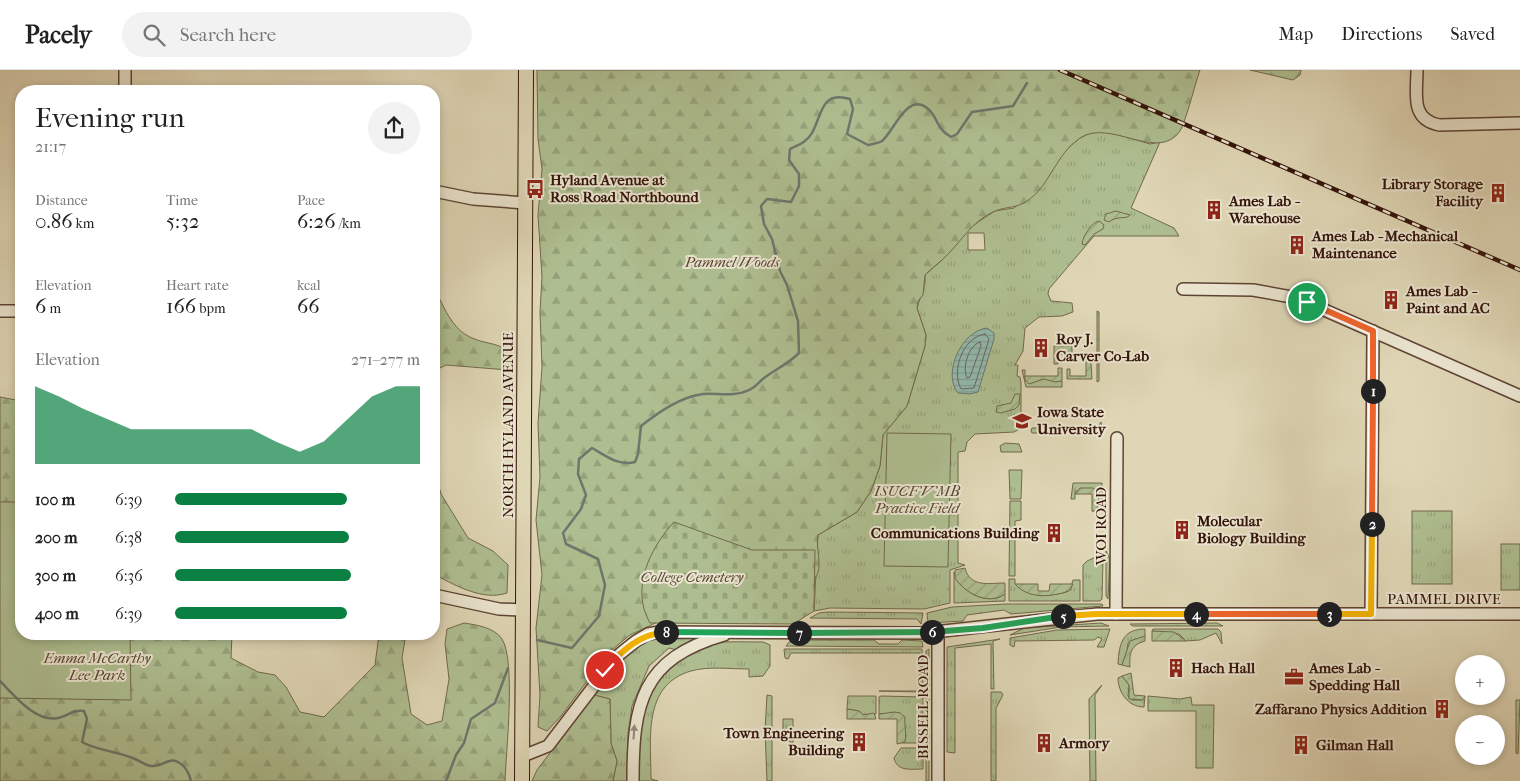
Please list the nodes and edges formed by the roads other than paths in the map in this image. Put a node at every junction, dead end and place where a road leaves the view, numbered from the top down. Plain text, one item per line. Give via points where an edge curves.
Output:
1 (125, 70) edge
2 (526, 70) edge
3 (1417, 70) edge
4 (125, 85) edge
5 (1520, 123) edge
6 (440, 192) edge
7 (525, 203) junction
8 (1183, 289) dead end
9 (0, 311) edge
10 (15, 311) edge
11 (1373, 331) junction
12 (1520, 396) edge
13 (1117, 438) dead end
14 (440, 596) edge
15 (523, 610) junction
16 (1116, 614) junction
17 (1371, 614) junction
18 (1520, 614) edge
19 (734, 632) junction
20 (938, 632) junction
21 (523, 756) junction
22 (522, 781) edge
23 (633, 781) edge
24 (938, 781) edge

1 - 4 street
2 - 7 main road, NORTH HYLAND AVENUE
3 - 5 street via 1418,108 1428,123
6 - 7 street via 473,199
7 - 15 main road, NORTH HYLAND AVENUE
8 - 11 street via 1253,290 1284,295
9 - 10 street
11 - 12 street
11 - 17 street
13 - 16 street, WOI ROAD
14 - 15 street via 491,608
15 - 21 main road, NORTH HYLAND AVENUE
16 - 17 street, PAMMEL DRIVE
16 - 20 street, PAMMEL DRIVE via 1070,616
17 - 18 street, PAMMEL DRIVE
19 - 20 street, PAMMEL DRIVE
19 - 21 street, PAMMEL DRIVE via 659,632 636,641 616,657 548,746
23 -> 19 street via 635,722 646,689 658,672 676,657 696,645
20 - 24 street, BISSELL ROAD
21 - 22 main road, NORTH HYLAND AVENUE

